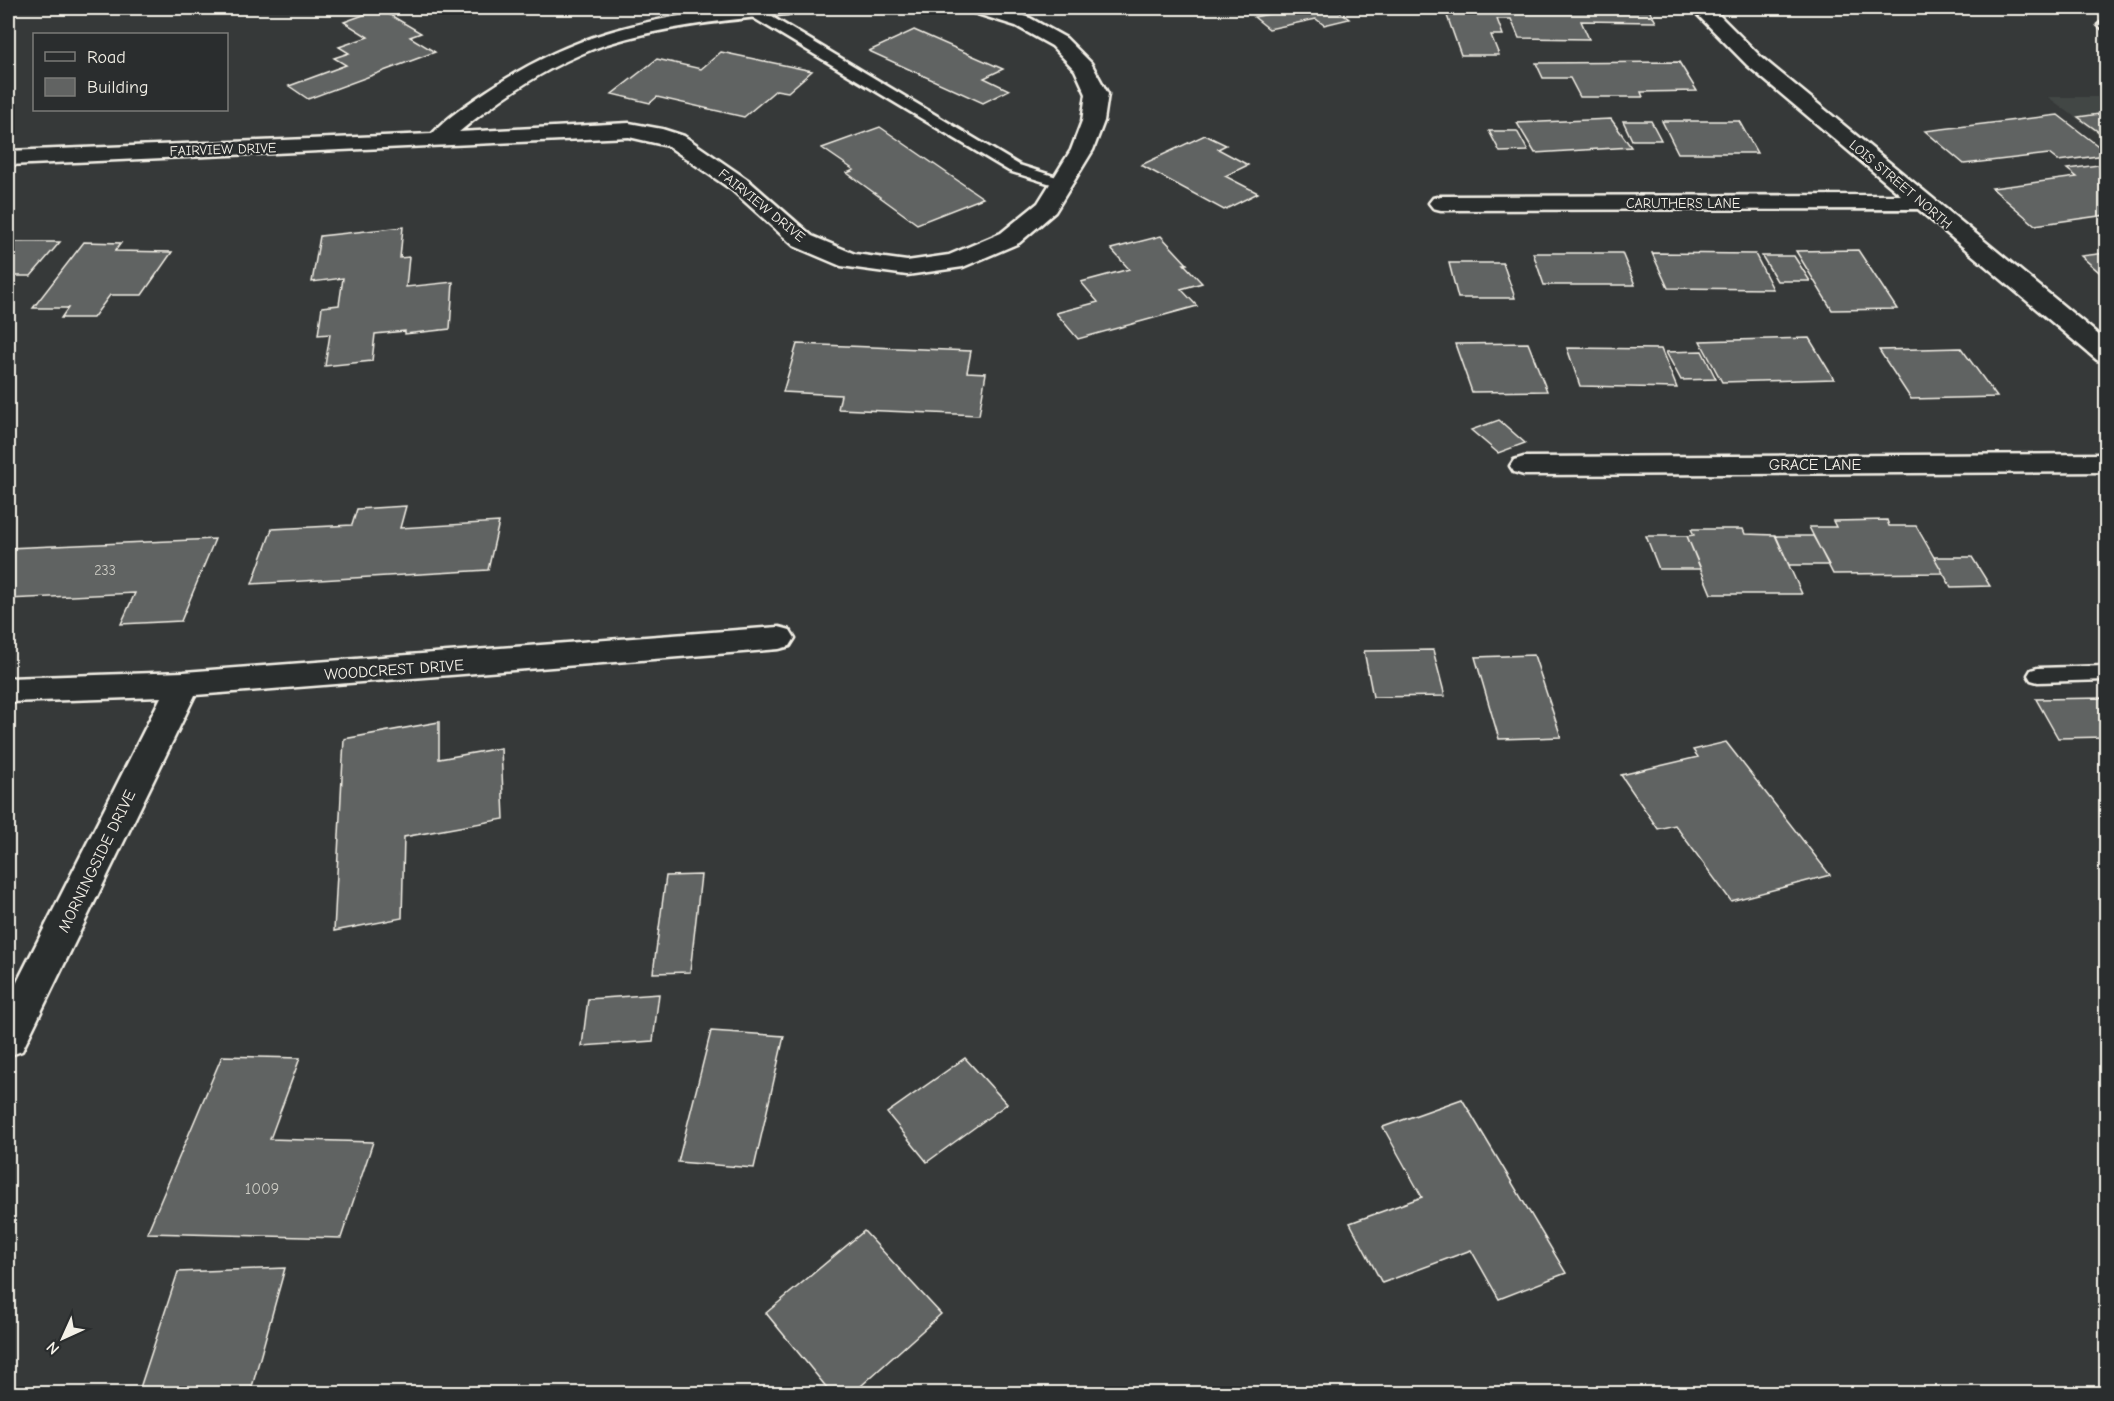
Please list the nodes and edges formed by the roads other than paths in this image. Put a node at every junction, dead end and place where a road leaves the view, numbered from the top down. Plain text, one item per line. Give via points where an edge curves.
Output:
1 (787, 8) edge
2 (978, 8) edge
3 (1701, 8) edge
4 (752, 11) junction
5 (438, 140) junction
6 (8, 158) edge
7 (1061, 183) junction
8 (1924, 202) junction
9 (1441, 203) dead end
10 (2106, 354) edge
11 (2106, 462) edge
12 (1524, 466) dead end
13 (779, 638) dead end
14 (2106, 673) edge
15 (2038, 675) dead end
16 (184, 684) junction
17 (8, 690) edge
18 (8, 1039) edge

1 - 4 street
2 - 7 street, FAIRVIEW DRIVE via 1023,22 1059,42 1084,67 1097,94 1094,121 1082,150
3 - 8 street, LOIS STREET NORTH via 1754,61
4 - 5 street via 629,33 577,48 535,69 482,104
4 - 7 lane via 1014,168
5 - 6 street, FAIRVIEW DRIVE
5 - 7 street, FAIRVIEW DRIVE via 629,130 654,134 676,141 740,185 803,241 850,261 908,268 954,262 1010,238 1047,207
8 - 9 street, CARUTHERS LANE
8 - 10 street, LOIS STREET NORTH
11 - 12 street, GRACE LANE
13 - 16 street, WOODCREST DRIVE
14 - 15 lane
16 - 17 street, WOODCREST DRIVE
16 - 18 street, MORNINGSIDE DRIVE

